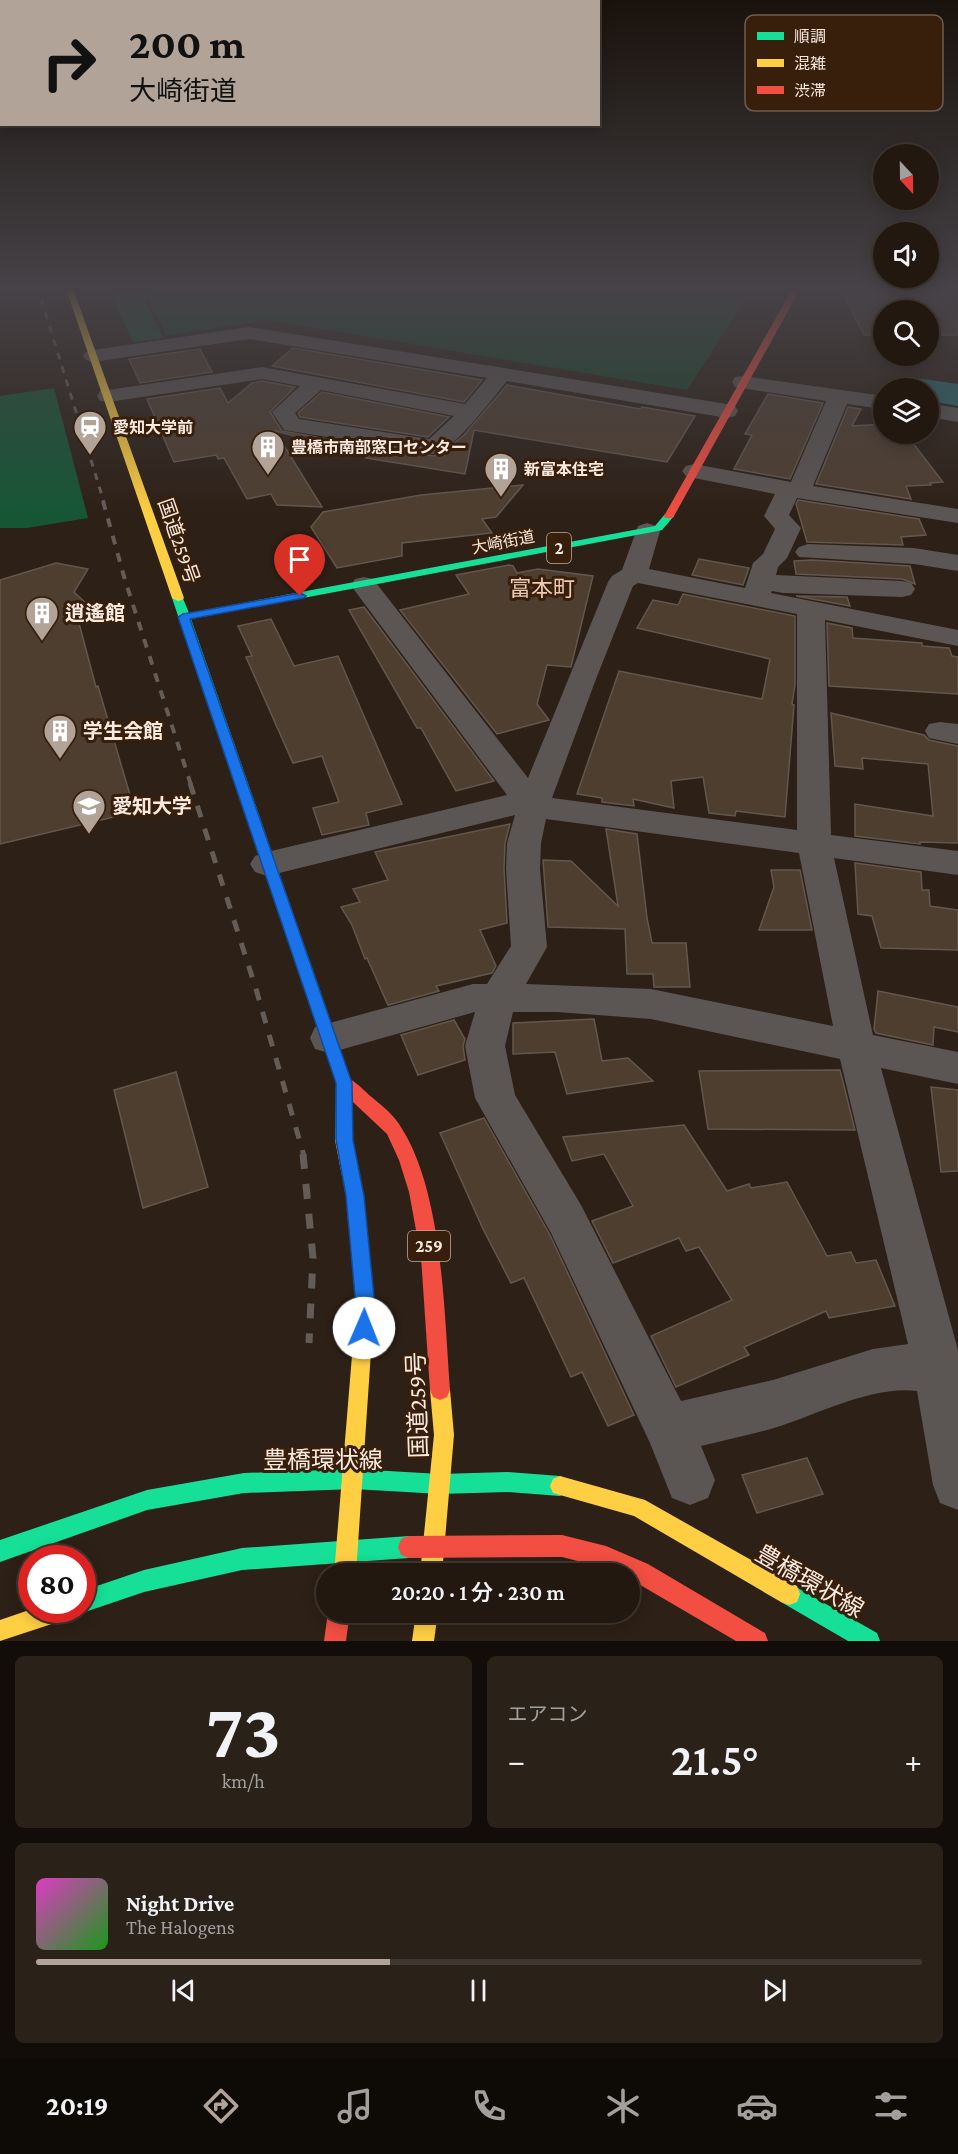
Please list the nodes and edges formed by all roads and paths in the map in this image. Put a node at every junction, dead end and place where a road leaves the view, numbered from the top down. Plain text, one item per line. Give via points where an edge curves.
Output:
1 (95, 363) edge
2 (432, 363) edge
3 (754, 363) edge
4 (502, 374) junction
5 (743, 382) junction
6 (316, 384) junction
7 (108, 396) junction
8 (839, 396) junction
9 (873, 401) edge
10 (727, 411) junction
11 (470, 412) junction
12 (939, 412) edge
13 (958, 415) edge
14 (694, 471) junction
15 (794, 490) junction
16 (958, 516) edge
17 (647, 531) junction
18 (808, 552) dead end
19 (958, 563) edge
20 (634, 574) junction
21 (364, 585) junction
22 (850, 587) junction
23 (759, 589) junction
24 (902, 590) dead end
25 (828, 612) junction
26 (183, 617) junction
27 (958, 638) edge
28 (533, 807) junction
29 (814, 844) junction
30 (958, 863) edge
31 (267, 864) junction
32 (498, 997) junction
33 (329, 1038) junction
34 (856, 1046) junction
35 (958, 1068) edge
36 (344, 1083) junction
37 (948, 1371) edge
38 (669, 1429) junction
39 (354, 1479) junction
40 (690, 1480) dead end
41 (440, 1484) junction
42 (958, 1485) edge
43 (435, 1545) junction
44 (0, 1551) edge
45 (348, 1551) junction
46 (346, 1563) edge
47 (433, 1563) edge
48 (96, 1597) edge
49 (24, 1623) edge
50 (337, 1623) edge
51 (425, 1623) edge
52 (0, 1631) edge
53 (743, 1637) edge
54 (335, 1641) edge
55 (423, 1641) edge
56 (869, 1641) edge

1 - 7 main road, 国道259号 / 259
2 - 4 street
3 - 5 main road, 大崎街道 / 2
4 - 10 street
4 - 11 street
5 - 8 street
5 - 10 main road, 大崎街道 / 2
6 - 7 street via 262,373
6 - 11 street
6 - 11 street via 283,412 291,424 434,447
7 - 26 main road, 国道259号 / 259
8 - 9 street
8 - 15 street
10 - 14 main road, 大崎街道 / 2
12 - 13 street
14 - 15 street
14 - 17 main road, 大崎街道 / 2 via 666,522
15 - 16 street
15 - 23 street via 776,516 788,528 774,558 766,563
17 - 20 street
17 - 21 main road, 大崎街道 / 2
18 - 19 street via 914,556
20 - 23 street
20 - 28 street via 621,582
21 - 26 main road, 大崎街道 / 2
21 - 28 street
22 - 23 street via 783,585
22 - 24 street
22 - 25 street via 854,596
23 - 25 street
25 - 27 street
25 - 29 street
26 - 31 main road, 国道259号 / 259
28 - 29 street
28 - 31 street via 514,804
28 - 32 street via 524,843 523,869 529,947
29 - 30 street
29 - 34 street
31 - 33 main road, 国道259号 / 259
32 - 33 street via 473,998
32 - 34 street via 651,1004
32 - 38 street via 484,1046 495,1098 566,1218
33 - 36 main road, 国道259号 / 259
34 - 35 street
34 - 37 street
36 - 39 main road, 国道259号 / 259 via 344,1140 355,1196 365,1307
36 - 41 main road, 国道259号 / 259 via 393,1128 414,1182 428,1240 444,1435
37 - 38 street via 910,1367 873,1372 773,1404
37 - 42 street
38 - 40 street
39 - 41 main road, 豊橋環状線
39 - 44 main road, 豊橋環状線 via 244,1483 147,1500
39 - 45 main road, 国道259号 / 259
41 - 43 main road, 国道259号 / 259
41 - 56 main road, 豊橋環状線 via 507,1482 561,1486 638,1507
43 - 45 main road
43 - 47 main road, 国道259号 / 259
43 - 53 main road via 562,1546 606,1557 640,1572
45 - 46 main road, 国道259号 / 259
45 - 48 main road via 242,1559 144,1581
49 - 52 main road
50 - 54 main road
51 - 55 main road

